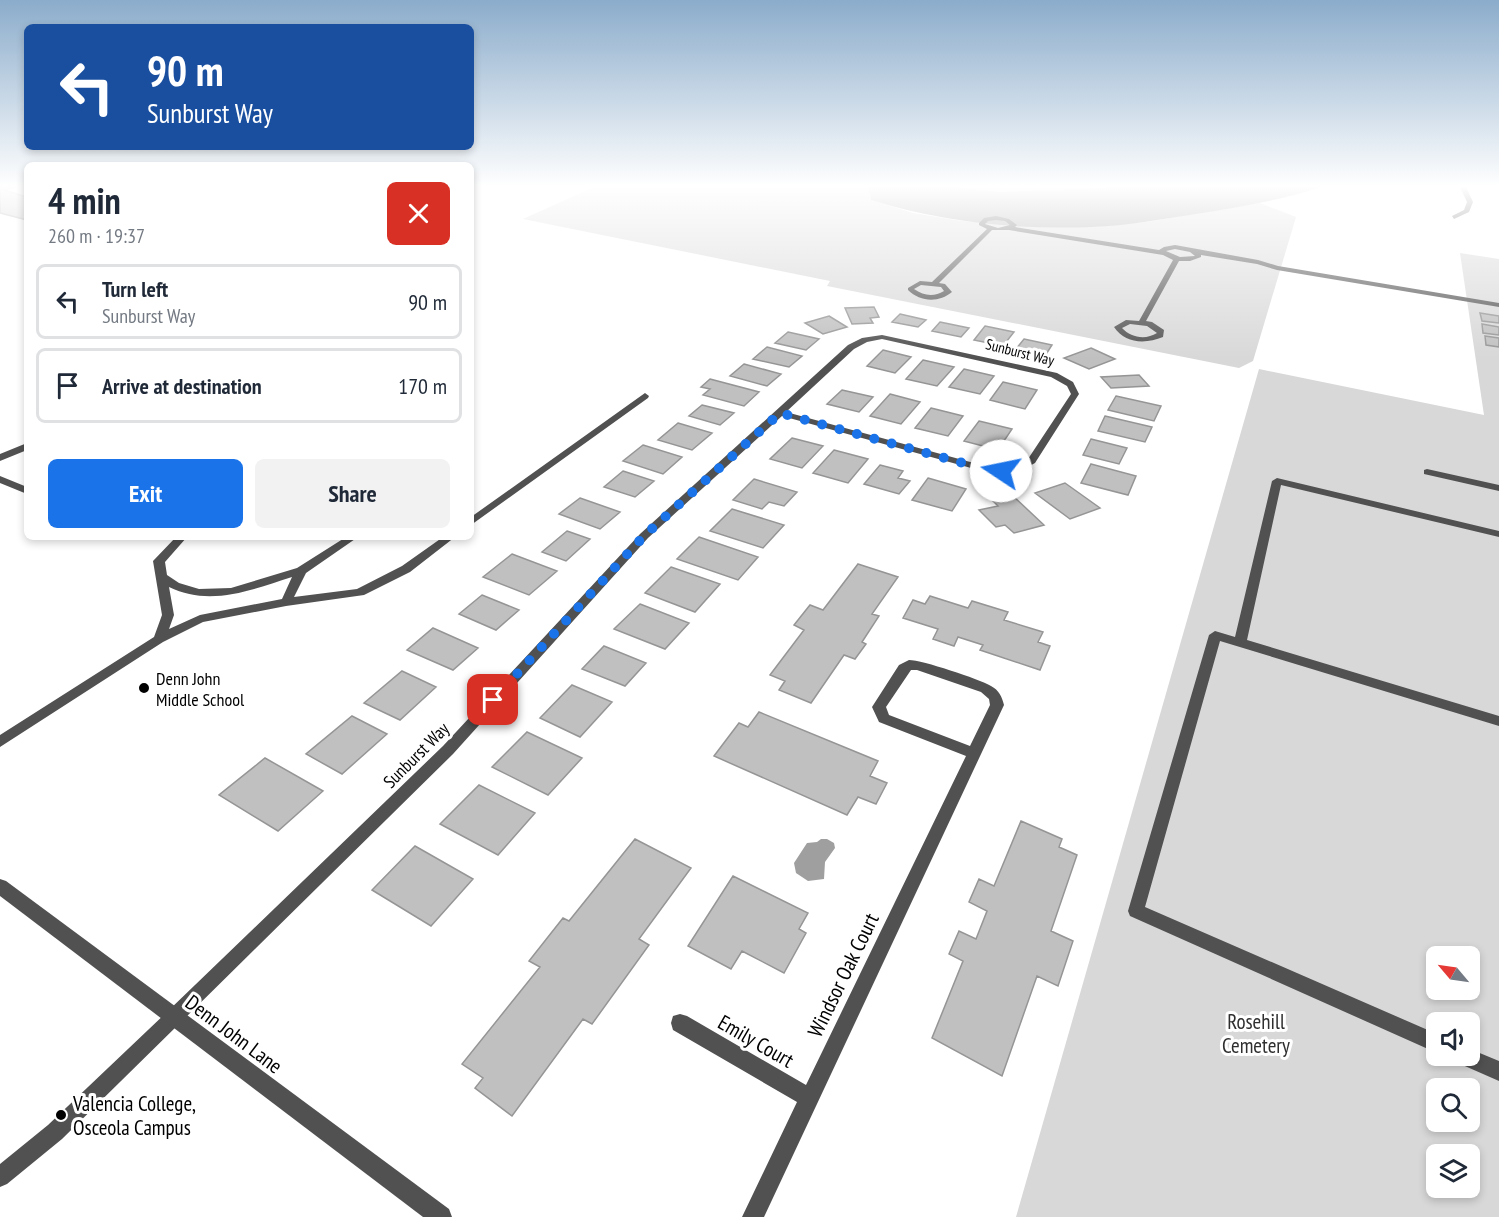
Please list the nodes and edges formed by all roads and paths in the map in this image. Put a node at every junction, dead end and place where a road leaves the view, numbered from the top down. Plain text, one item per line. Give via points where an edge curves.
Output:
1 (975, 244) edge
2 (1128, 244) edge
3 (1166, 250) junction
4 (1195, 255) junction
5 (1177, 258) junction
6 (935, 283) dead end
7 (1499, 305) edge
8 (1142, 322) junction
9 (645, 396) dead end
10 (780, 413) junction
11 (24, 447) edge
12 (0, 458) edge
13 (1427, 472) dead end
14 (0, 479) edge
15 (1499, 488) edge
16 (24, 490) edge
17 (474, 520) edge
18 (1499, 534) edge
19 (179, 540) edge
20 (348, 540) edge
21 (446, 540) edge
22 (300, 571) junction
23 (161, 577) junction
24 (286, 602) junction
25 (159, 639) junction
26 (1240, 643) junction
27 (1499, 721) edge
28 (0, 742) edge
29 (974, 753) junction
30 (0, 886) edge
31 (174, 1017) junction
32 (680, 1023) dead end
33 (1426, 1039) edge
34 (1480, 1063) edge
35 (1499, 1071) edge
36 (809, 1098) junction
37 (0, 1177) edge
38 (441, 1217) edge
39 (753, 1217) edge

1 - 6 street
2 - 3 street
3 - 4 street via 1181,247
3 - 5 street
4 - 5 street
4 - 7 street via 1255,268 1277,268
5 - 8 street
8 - 8 street via 1120,324 1118,329 1137,338 1160,335 1155,327
9 - 17 street
10 - 10 street, Sunburst Way via 1001,471 1024,467 1032,461 1075,389 1054,375 882,336 850,347
10 - 31 street, Sunburst Way via 644,536 448,750
11 - 12 street
13 - 15 street
14 - 16 street
18 - 26 street via 1277,481
19 - 23 street via 159,561
20 - 22 street
21 - 24 street via 406,569 360,592
22 - 23 street via 231,592 199,593
22 - 24 street
23 - 25 street via 168,615
24 - 25 street via 200,619
25 - 28 street
26 - 27 street
26 - 33 street via 1215,635 1136,911
29 - 29 street, Windsor Oak Court via 884,718 879,707 904,668 918,665 986,689 995,697 997,705
29 - 36 street, Windsor Oak Court
30 - 31 street, Denn John Lane
31 - 37 street, Sunburst Way via 55,1132
31 - 38 street, Denn John Lane
32 - 36 street, Emily Court
34 - 35 street
36 - 39 street, Windsor Oak Court

